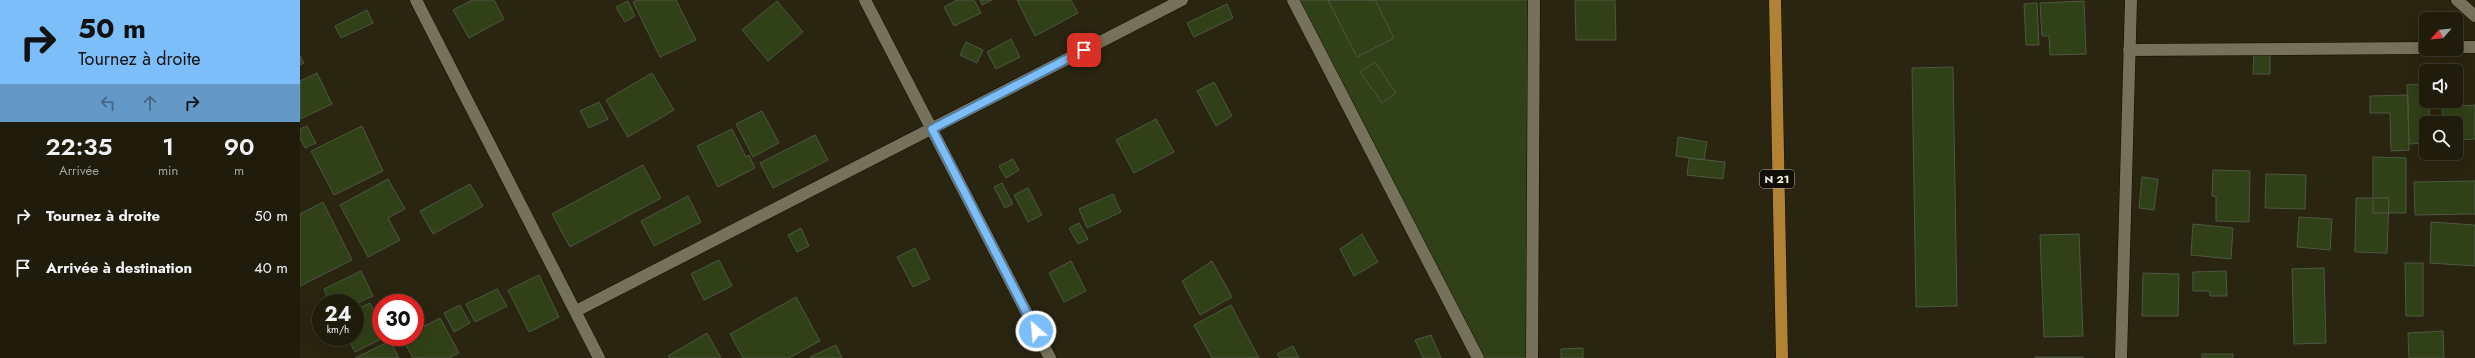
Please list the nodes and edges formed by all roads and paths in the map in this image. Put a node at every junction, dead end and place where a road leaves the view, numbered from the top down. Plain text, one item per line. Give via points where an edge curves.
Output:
1 (416, 0) edge
2 (865, 0) edge
3 (1182, 0) edge
4 (1293, 0) edge
5 (1534, 0) edge
6 (1775, 0) edge
7 (2131, 0) edge
8 (2457, 0) edge
9 (2475, 16) edge
10 (2475, 47) edge
11 (2419, 48) edge
12 (2463, 48) edge
13 (2129, 50) junction
14 (932, 129) junction
15 (576, 311) junction
16 (600, 358) edge
17 (1050, 358) edge
18 (1478, 358) edge
19 (1532, 358) edge
20 (1782, 358) edge
21 (2121, 358) edge

1 - 15 street
2 - 14 street
3 - 14 street
4 - 18 street
5 - 19 street
6 - 20 main road, N 21
7 - 13 street
8 - 9 street
10 - 12 street
11 - 13 street
13 - 21 street
14 - 15 street
14 - 17 street
15 - 16 street

